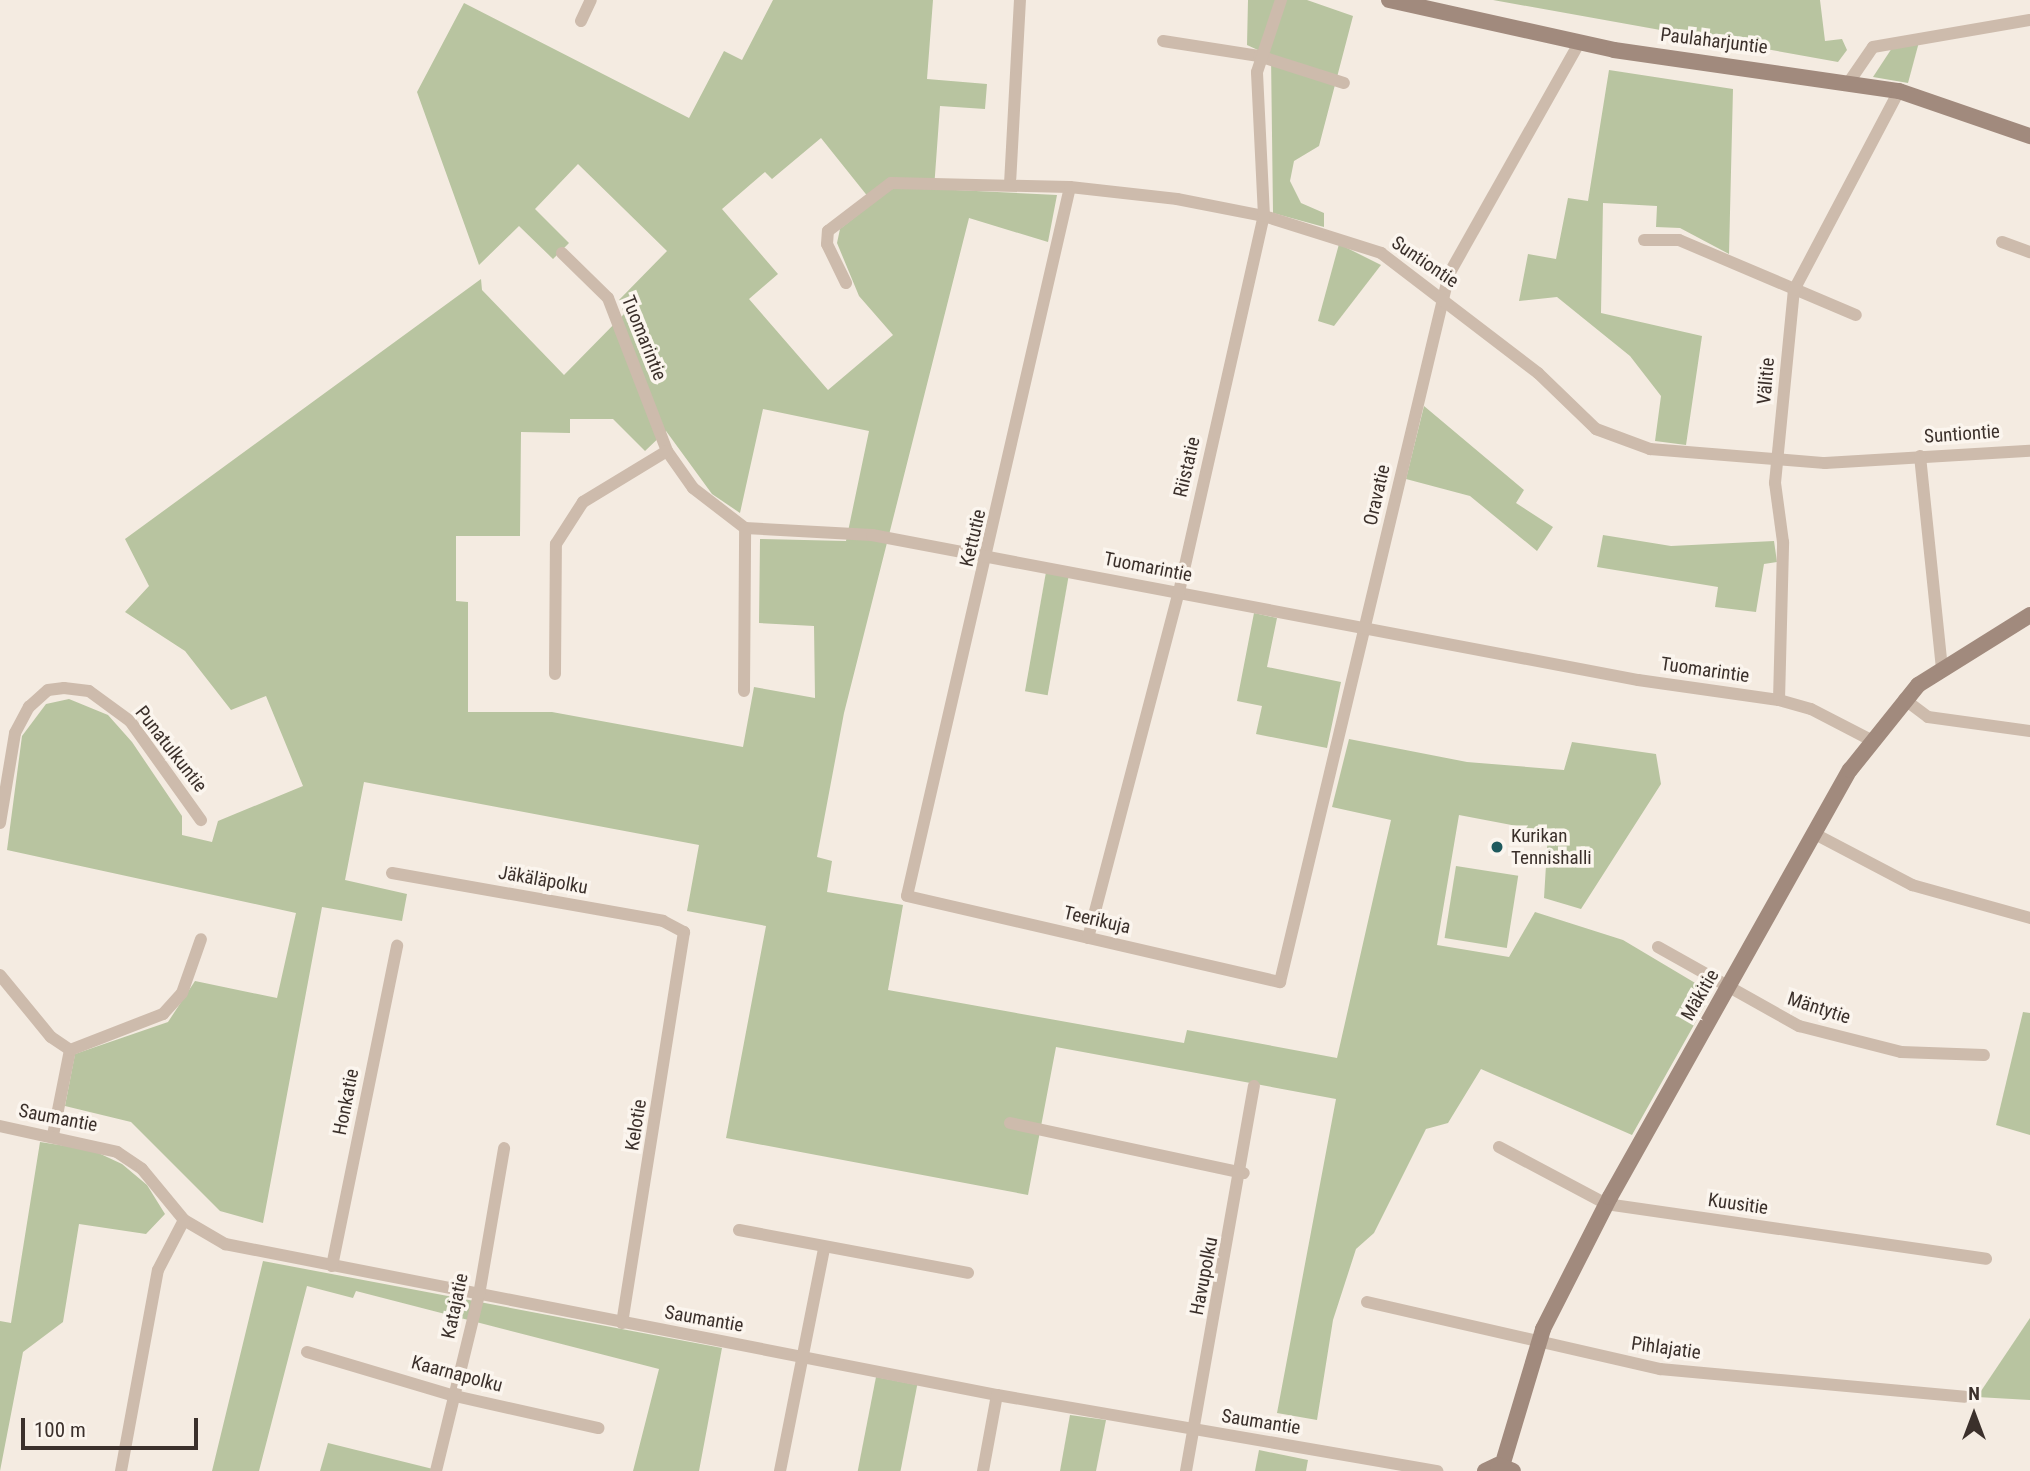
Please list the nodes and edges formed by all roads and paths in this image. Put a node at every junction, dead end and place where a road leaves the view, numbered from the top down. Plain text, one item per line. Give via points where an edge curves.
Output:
1 (591, 0) edge
2 (1020, 0) edge
3 (1281, 0) edge
4 (1389, 0) edge
5 (581, 20) dead end
6 (2030, 20) edge
7 (1163, 41) dead end
8 (1578, 43) junction
9 (1259, 56) junction
10 (1849, 82) junction
11 (1344, 83) dead end
12 (1899, 92) junction
13 (2030, 136) edge
14 (1010, 184) junction
15 (1070, 187) junction
16 (1264, 216) junction
17 (1644, 240) dead end
18 (2001, 242) dead end
19 (2030, 252) edge
20 (562, 253) dead end
21 (846, 283) dead end
22 (1794, 290) junction
23 (1444, 297) junction
24 (1856, 315) dead end
25 (2030, 451) edge
26 (667, 452) junction
27 (1920, 456) junction
28 (1778, 460) junction
29 (746, 528) junction
30 (989, 555) junction
31 (1179, 592) junction
32 (2030, 615) edge
33 (1365, 629) junction
34 (1942, 668) junction
35 (555, 674) dead end
36 (744, 691) dead end
37 (1903, 699) junction
38 (1779, 700) junction
39 (2030, 731) edge
40 (1869, 739) junction
41 (201, 820) dead end
42 (0, 823) edge
43 (1815, 834) junction
44 (392, 873) dead end
45 (907, 896) joint
46 (2030, 918) edge
47 (684, 932) joint
48 (1088, 938) junction
49 (201, 939) dead end
50 (397, 946) dead end
51 (1658, 947) dead end
52 (0, 975) edge
53 (1280, 982) joint
54 (1727, 990) junction
55 (70, 1050) junction
56 (1984, 1055) dead end
57 (1254, 1086) dead end
58 (1010, 1123) dead end
59 (0, 1126) edge
60 (53, 1135) junction
61 (1499, 1146) dead end
62 (505, 1148) dead end
63 (1244, 1173) junction
64 (1606, 1204) junction
65 (184, 1220) junction
66 (739, 1230) dead end
67 (824, 1249) junction
68 (1986, 1259) dead end
69 (332, 1266) junction
70 (968, 1273) dead end
71 (479, 1295) junction
72 (1367, 1302) dead end
73 (622, 1323) junction
74 (1538, 1344) junction
75 (307, 1352) dead end
76 (807, 1357) junction
77 (997, 1395) junction
78 (455, 1396) junction
79 (1965, 1396) dead end
80 (598, 1428) dead end
81 (1194, 1430) junction
82 (1388, 1466) edge
83 (1508, 1468) edge
84 (121, 1471) edge
85 (436, 1471) edge
86 (780, 1471) edge
87 (983, 1471) edge
88 (1186, 1471) edge
89 (1437, 1471) edge
90 (1485, 1471) edge

1 - 5 street
2 - 14 street
3 - 9 street, Riistatie
4 - 8 street, Paulaharjuntie
6 - 10 street via 1873,47
7 - 9 street
8 - 10 street, Paulaharjuntie
8 - 23 street, Oravatie via 1449,274
9 - 11 street
9 - 16 street, Riistatie
10 - 12 street, Paulaharjuntie
12 - 13 street, Paulaharjuntie
12 - 22 street, Välitie
14 - 15 street, Suntiontie
14 - 21 street, Suntiontie via 924,179 875,191 828,231 827,244
15 - 16 street, Suntiontie
15 - 30 street, Kettutie
16 - 23 street, Suntiontie via 1381,253
16 - 31 street, Riistatie
17 - 22 street via 1679,240
18 - 19 street
20 - 26 street, Tuomarintie via 608,298
22 - 24 street
22 - 28 street, Välitie
23 - 28 street, Suntiontie via 1596,429 1650,449
23 - 33 street, Oravatie
25 - 27 street, Suntiontie
26 - 29 street, Tuomarintie via 694,488
26 - 35 street via 583,502 556,544
27 - 28 street, Suntiontie
27 - 34 street
28 - 38 street, Välitie via 1783,542
29 - 30 street, Tuomarintie via 872,534
29 - 36 street
30 - 31 street, Tuomarintie
30 - 45 street, Kettutie
31 - 33 street, Tuomarintie
31 - 48 street, Riistatie
32 - 34 street, Mäkitie
33 - 38 street, Tuomarintie
33 - 53 street, Oravatie
34 - 37 street, Mäkitie
37 - 39 street via 1928,717
37 - 40 street, Mäkitie
38 - 40 street, Tuomarintie
40 - 43 street, Mäkitie
41 - 42 street, Punatulkuntie via 130,721 89,691 64,688 48,691 30,707 15,733
43 - 46 street via 1912,885
43 - 54 street, Mäkitie
44 - 47 street, Jäkäläpolku via 663,921
45 - 48 street, Teerikuja
47 - 73 street, Kelotie
48 - 53 street, Teerikuja
49 - 55 street via 182,993 163,1014
50 - 69 street, Honkatie
51 - 54 street, Mäntytie
52 - 55 street
54 - 56 street, Mäntytie via 1799,1026 1900,1052
54 - 64 street, Mäkitie
55 - 60 street
57 - 63 street, Havupolku
58 - 63 street
59 - 60 street, Saumantie
60 - 65 street, Saumantie via 117,1152 142,1168
61 - 64 street, Kuusitie
62 - 71 street, Katajatie
63 - 81 street, Havupolku
64 - 68 street, Kuusitie
64 - 74 street, Mäkitie
65 - 69 street, Saumantie via 225,1244
65 - 84 street via 158,1270
66 - 67 street
67 - 70 street
67 - 76 street
69 - 71 street, Saumantie
71 - 73 street, Saumantie
71 - 78 street, Katajatie
72 - 74 street, Pihlajatie
73 - 76 street, Saumantie
74 - 79 street, Pihlajatie via 1660,1369
74 - 83 street, Mäkitie
75 - 78 street, Kaarnapolku
76 - 77 street, Saumantie
76 - 86 street
77 - 81 street, Saumantie
77 - 87 street
78 - 80 street, Kaarnapolku
78 - 85 street, Katajatie
81 - 82 street, Saumantie
81 - 88 street, Havupolku
82 - 89 street, Saumantie
83 - 90 street

